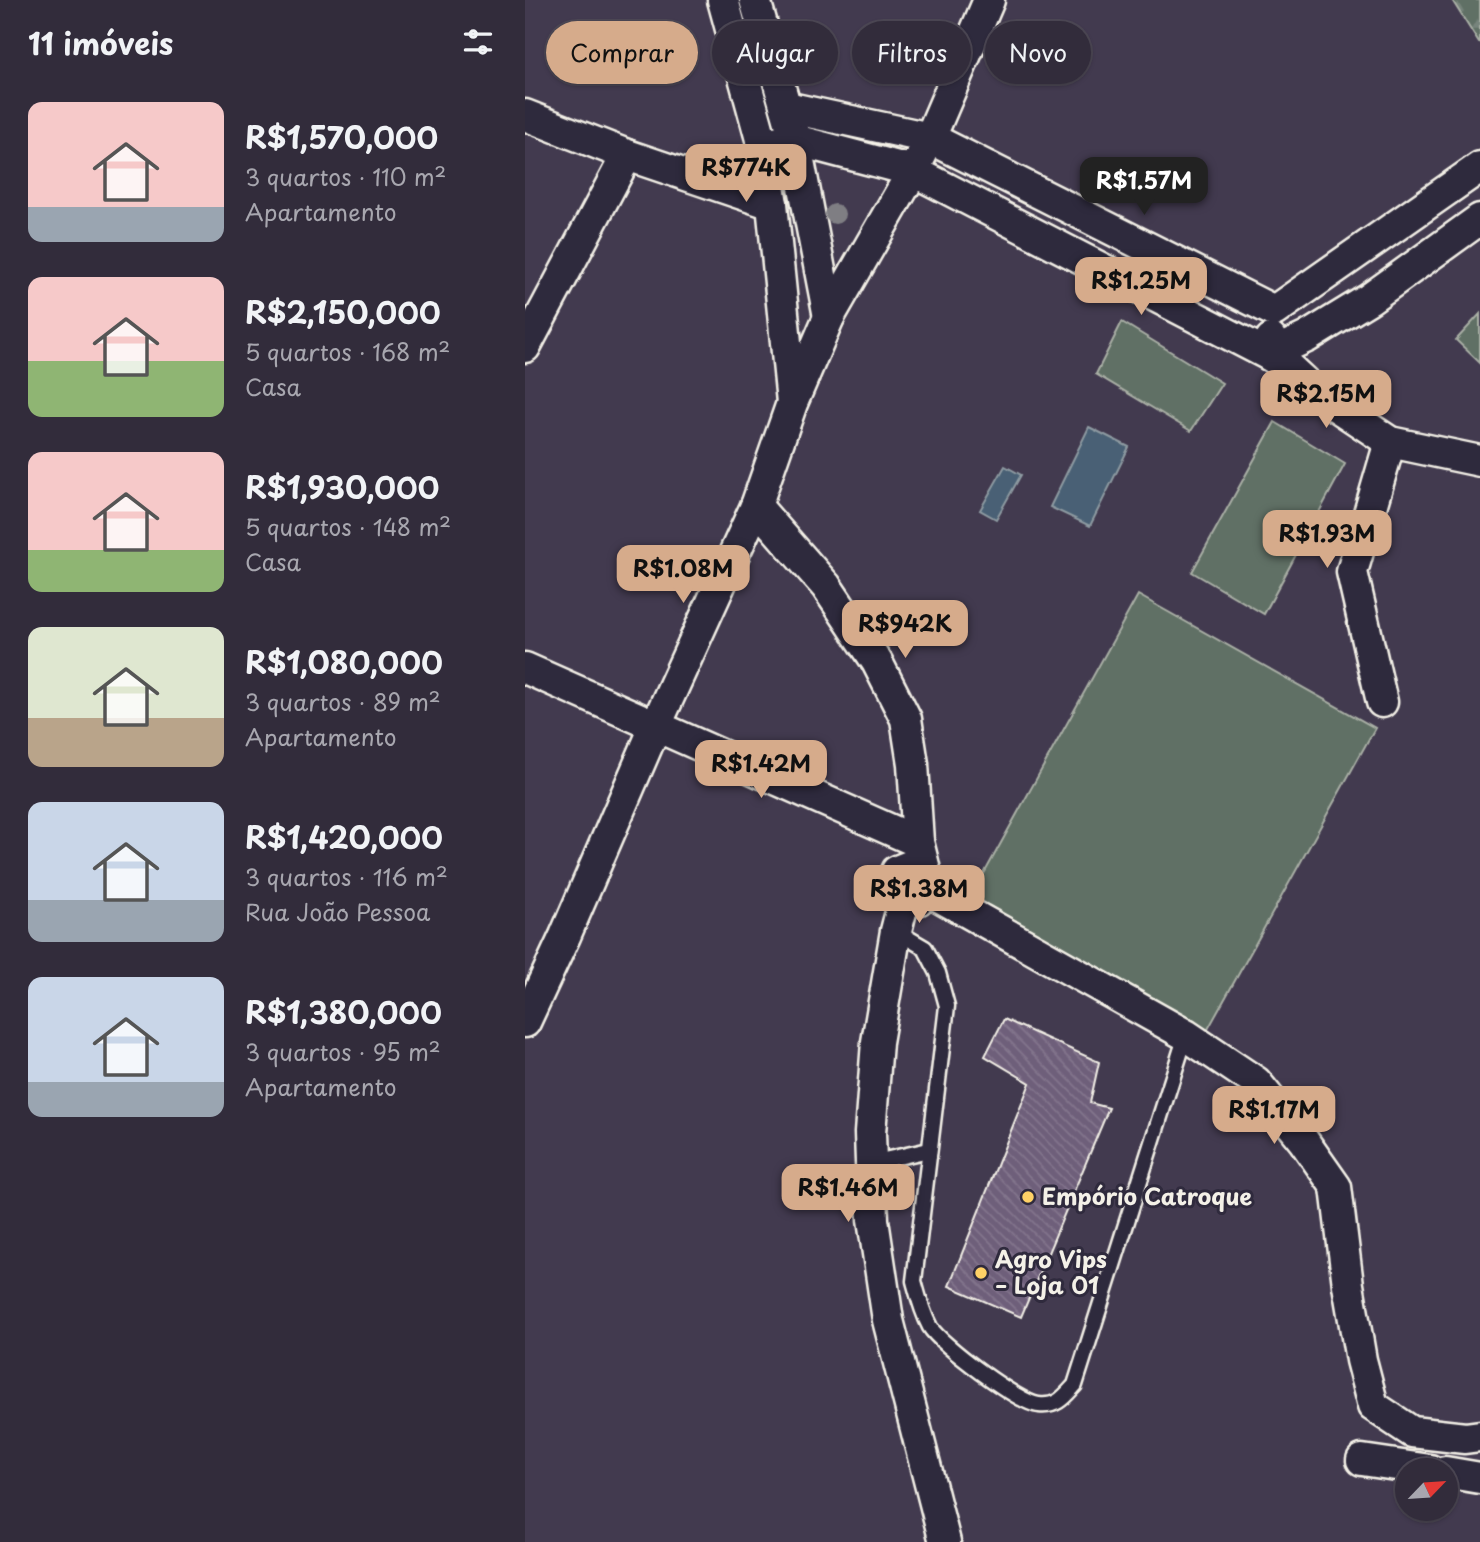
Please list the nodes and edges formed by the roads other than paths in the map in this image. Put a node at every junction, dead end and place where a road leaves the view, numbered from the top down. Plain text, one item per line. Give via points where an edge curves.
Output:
1 (723, 0) edge
2 (755, 0) edge
3 (989, 0) edge
4 (786, 107) junction
5 (525, 115) edge
6 (930, 138) junction
7 (795, 140) junction
8 (762, 143) junction
9 (627, 155) junction
10 (1480, 167) edge
11 (913, 170) junction
12 (772, 204) junction
13 (1480, 219) edge
14 (1274, 311) junction
15 (829, 317) junction
16 (525, 347) edge
17 (1269, 355) junction
18 (792, 403) junction
19 (1390, 442) junction
20 (1480, 461) edge
21 (756, 506) junction
22 (525, 668) edge
23 (1382, 702) dead end
24 (656, 725) junction
25 (888, 828) junction
26 (918, 842) junction
27 (914, 884) junction
28 (896, 931) junction
29 (525, 1022) edge
30 (1186, 1035) junction
31 (929, 1150) junction
32 (871, 1163) junction
33 (1480, 1436) edge
34 (1362, 1460) dead end
35 (1395, 1465) edge
36 (1458, 1474) edge
37 (1480, 1478) edge
38 (945, 1542) edge

1 - 8 street
2 - 4 street
3 - 6 street
4 - 6 street
4 - 7 street
5 - 9 street
6 - 11 street
6 - 14 street
7 - 8 street
7 - 11 street
7 - 15 street
8 - 12 street
9 - 12 street
9 - 16 street
10 - 14 street
11 - 15 street
11 - 17 street
12 - 18 street
13 - 17 street via 1369,299
14 - 17 street
15 - 18 street
17 - 19 street
18 - 21 street
19 - 20 street
19 - 23 street via 1352,572
21 - 24 street
21 - 26 street via 826,586 877,662 906,719
22 - 24 street
24 - 25 street
24 - 29 street
25 - 26 street
25 - 27 street
26 - 27 street
27 - 28 street
27 - 30 street
28 - 31 lane via 925,948 947,1006
28 - 32 street via 877,1042
30 - 31 lane via 1075,1385 1059,1402 1039,1405 1020,1399 931,1329 914,1281
30 - 33 street via 1256,1082 1336,1187 1361,1360 1373,1406 1412,1432
31 - 32 lane
32 - 38 street via 873,1220 888,1320
34 - 35 street
36 - 37 street

